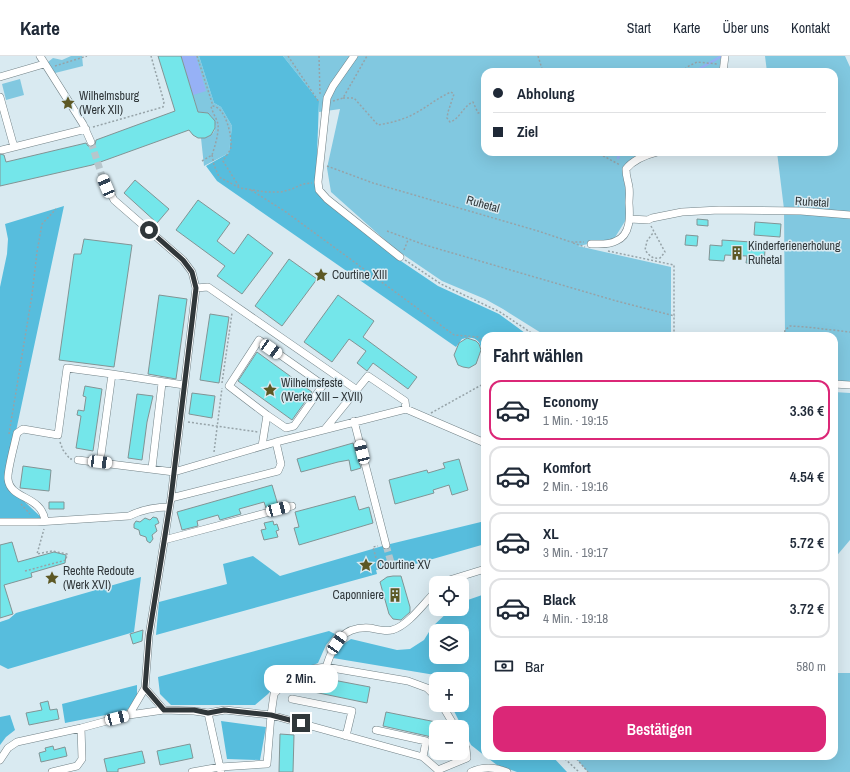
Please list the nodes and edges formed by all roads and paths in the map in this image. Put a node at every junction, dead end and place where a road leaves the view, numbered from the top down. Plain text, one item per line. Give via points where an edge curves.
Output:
1 (40, 56) edge
2 (87, 56) edge
3 (151, 56) edge
4 (197, 56) edge
5 (288, 56) edge
6 (319, 56) edge
7 (354, 56) edge
8 (367, 56) edge
9 (538, 56) edge
10 (724, 60) edge
11 (46, 66) junction
12 (542, 68) edge
13 (686, 68) edge
14 (0, 76) edge
15 (0, 97) edge
16 (343, 98) junction
17 (322, 104) junction
18 (211, 106) dead end
19 (481, 113) edge
20 (86, 129) junction
21 (91, 142) tunnel mouth
22 (14, 147) junction
23 (2, 150) dead end
24 (212, 155) junction
25 (603, 156) edge
26 (644, 156) edge
27 (202, 161) dead end
28 (319, 166) junction
29 (626, 169) junction
30 (103, 179) tunnel mouth
31 (318, 182) junction
32 (240, 188) junction
33 (251, 190) junction
34 (56, 209) dead end
35 (850, 215) edge
36 (630, 219) junction
37 (648, 220) junction
38 (387, 231) dead end
39 (653, 233) junction
40 (408, 240) junction
41 (571, 242) junction
42 (591, 246) junction
43 (404, 248) dead end
44 (605, 251) dead end
45 (400, 257) joint
46 (655, 259) junction
47 (653, 262) junction
48 (196, 288) junction
49 (675, 316) junction
50 (529, 332) edge
51 (674, 332) edge
52 (785, 332) edge
53 (850, 332) edge
54 (481, 340) edge
55 (112, 374) junction
56 (162, 383) junction
57 (838, 384) edge
58 (184, 385) junction
59 (481, 385) edge
60 (850, 386) edge
61 (357, 390) junction
62 (406, 409) junction
63 (267, 415) junction
64 (425, 416) junction
65 (179, 420) junction
66 (354, 421) junction
67 (324, 429) junction
68 (264, 433) junction
69 (58, 434) junction
70 (8, 435) dead end
71 (481, 441) edge
72 (276, 442) junction
73 (262, 446) junction
74 (78, 460) joint
75 (100, 462) junction
76 (152, 468) junction
77 (174, 472) junction
78 (171, 498) junction
79 (21, 504) dead end
80 (292, 506) dead end
81 (169, 507) junction
82 (45, 521) junction
83 (0, 522) edge
84 (37, 522) junction
85 (164, 540) junction
86 (386, 544) joint
87 (376, 558) dead end
88 (481, 570) edge
89 (25, 571) dead end
90 (462, 576) edge
91 (429, 598) edge
92 (326, 667) junction
93 (145, 688) junction
94 (429, 690) edge
95 (292, 699) dead end
96 (164, 710) junction
97 (208, 713) junction
98 (129, 715) junction
99 (271, 715) junction
100 (81, 728) junction
101 (376, 730) dead end
102 (346, 736) junction
103 (423, 757) junction
104 (0, 760) edge
105 (463, 760) edge
106 (566, 760) edge
107 (578, 760) edge
108 (221, 769) edge
109 (438, 771) edge
110 (52, 772) edge
111 (192, 772) edge
112 (471, 772) edge
113 (507, 772) edge
114 (579, 772) edge
115 (588, 772) edge

1 - 11 street
2 - 11 path
3 - 20 path via 164,102 163,108
4 - 32 path via 213,106 221,110 229,128 231,148 223,161
5 - 17 path
6 - 17 path
7 - 17 street
8 - 16 path
9 - 12 path
10 - 13 path via 714,64 697,62
11 - 14 street
11 - 20 street
15 - 22 street
16 - 17 path
16 - 19 path via 354,98 378,125 411,116 451,92 454,94 447,118 450,122 472,102 478,113
17 - 28 street
18 - 24 path via 218,123
20 - 21 street
20 - 22 street
22 - 23 street
24 - 27 path
24 - 32 path via 219,177
25 - 29 path
26 - 29 street
28 - 31 street
28 - 41 path, Ruhetal via 328,166 373,183
29 - 36 street
30 - 48 street via 114,200 183,260 192,272
31 - 33 path via 302,184 281,192
31 - 45 street via 319,190 327,199
32 - 33 path
33 - 54 path via 454,335 478,337
34 - 70 path via 42,224
35 - 37 street, Ruhetal via 801,211 720,210 682,212
36 - 37 street, Ruhetal
36 - 42 street via 626,232 617,241
37 - 39 path
38 - 40 path
39 - 46 path via 647,241 645,250
39 - 46 path via 660,240 665,252 660,258
40 - 43 path
40 - 49 path
41 - 42 path
41 - 42 path, Ruhetal via 584,242
44 - 47 path
45 - 50 path via 441,284 500,312
46 - 47 path
47 - 49 path via 674,265
48 - 58 street
48 - 61 street via 208,287
49 - 51 path
52 - 53 path via 790,326
55 - 56 street
55 - 69 street via 67,368
55 - 75 street
56 - 58 street
56 - 76 street
57 - 60 street
58 - 65 street
59 - 64 path
61 - 62 street via 368,376 405,401
61 - 67 street
62 - 64 street
62 - 66 street
63 - 63 street via 229,386 259,340 323,385 294,426 286,428
63 - 68 street
64 - 71 street
65 - 68 path
65 - 77 street
66 - 67 street
66 - 86 street
67 - 72 street
68 - 73 street
69 - 74 path via 63,450 70,459
69 - 82 street via 23,429 17,433 8,478 10,486 16,492 42,509
72 - 73 street
72 - 78 street via 281,464 278,470
73 - 77 street
74 - 75 street
75 - 76 street
76 - 77 street
77 - 78 street
78 - 81 street
79 - 84 path
80 - 85 street
81 - 82 street via 139,511 129,516
81 - 85 street
82 - 84 street
82 - 89 path via 44,534 37,554 52,551 67,554 66,560
83 - 84 street
85 - 93 street via 149,636
86 - 87 path via 374,547
88 - 90 street
91 - 92 street via 405,623 391,630 356,628 342,635 331,652
92 - 94 street via 408,681
92 - 99 street via 304,670 288,679 274,694
93 - 96 street
93 - 98 street
95 - 102 street via 352,711
96 - 97 street via 194,710
96 - 98 street
97 - 99 street via 224,710
97 - 108 street
98 - 100 street
99 - 102 street
99 - 108 street via 267,764
100 - 104 street via 14,744
100 - 110 street via 82,759 77,766
101 - 103 street via 426,741
102 - 103 street
103 - 109 street
105 - 109 street
106 - 114 path
107 - 115 path
108 - 111 street
112 - 113 street via 478,768 500,769

